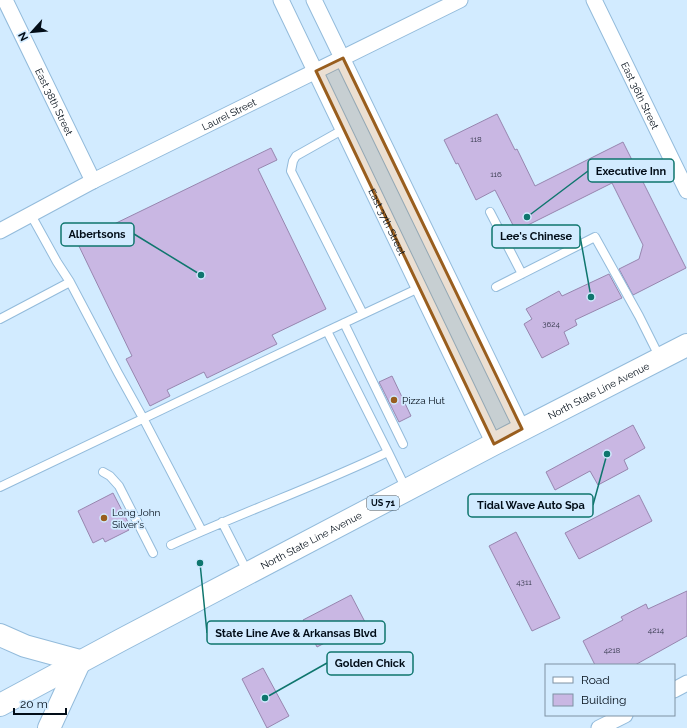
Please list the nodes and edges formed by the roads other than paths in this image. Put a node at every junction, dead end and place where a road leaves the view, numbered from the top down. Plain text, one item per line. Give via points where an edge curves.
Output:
1 (5, 0) edge
2 (281, 0) edge
3 (314, 0) edge
4 (460, 0) edge
5 (594, 0) edge
6 (343, 58) junction
7 (316, 71) junction
8 (344, 129) junction
9 (93, 182) junction
10 (687, 191) edge
11 (490, 212) dead end
12 (31, 215) junction
13 (0, 231) edge
14 (522, 274) junction
15 (70, 282) junction
16 (496, 287) dead end
17 (420, 288) junction
18 (363, 314) junction
19 (0, 319) edge
20 (344, 323) junction
21 (327, 331) junction
22 (687, 345) edge
23 (660, 359) junction
24 (143, 418) junction
25 (522, 429) junction
26 (403, 444) dead end
27 (494, 444) junction
28 (388, 452) junction
29 (103, 472) dead end
30 (0, 487) edge
31 (407, 490) junction
32 (222, 522) junction
33 (202, 531) junction
34 (171, 545) dead end
35 (153, 553) dead end
36 (248, 573) junction
37 (0, 636) edge
38 (80, 661) junction
39 (687, 683) edge
40 (675, 689) edge
41 (0, 705) edge
42 (623, 716) edge
43 (49, 728) edge
44 (599, 728) edge

1 - 9 street, East 38th Street
2 - 7 street, East 37th Street
3 - 6 street
4 - 6 street, Laurel Street
5 - 10 street, East 36th Street
6 - 7 street, Laurel Street
6 - 25 street
7 - 8 street, East 37th Street
7 - 9 street, Laurel Street
8 - 17 street, East 37th Street
8 - 18 lane via 296,156 292,171
9 - 12 street, Laurel Street
11 - 14 lane
12 - 13 street, Laurel Street
12 - 15 lane via 56,262
14 - 16 lane
14 - 23 lane via 595,237
15 - 19 lane
15 - 24 lane
17 - 18 lane
17 - 27 street, East 37th Street
18 - 20 lane
20 - 21 lane
20 - 26 lane
21 - 24 lane
21 - 28 lane
22 - 23 main road, North State Line Avenue / US 71
23 - 25 main road, North State Line Avenue / US 71
24 - 30 lane
24 - 33 lane
25 - 27 main road, North State Line Avenue / US 71
27 - 31 main road, North State Line Avenue / US 71
28 - 31 lane
28 - 32 lane via 344,473
29 - 35 lane via 119,486
31 - 36 main road, North State Line Avenue / US 71
32 - 33 lane
32 - 36 lane
33 - 34 lane
36 - 38 main road, North State Line Avenue / US 71
37 - 38 main road via 25,646
38 - 41 main road, North State Line Avenue / US 71
38 - 43 main road
39 - 40 street
42 - 44 street

